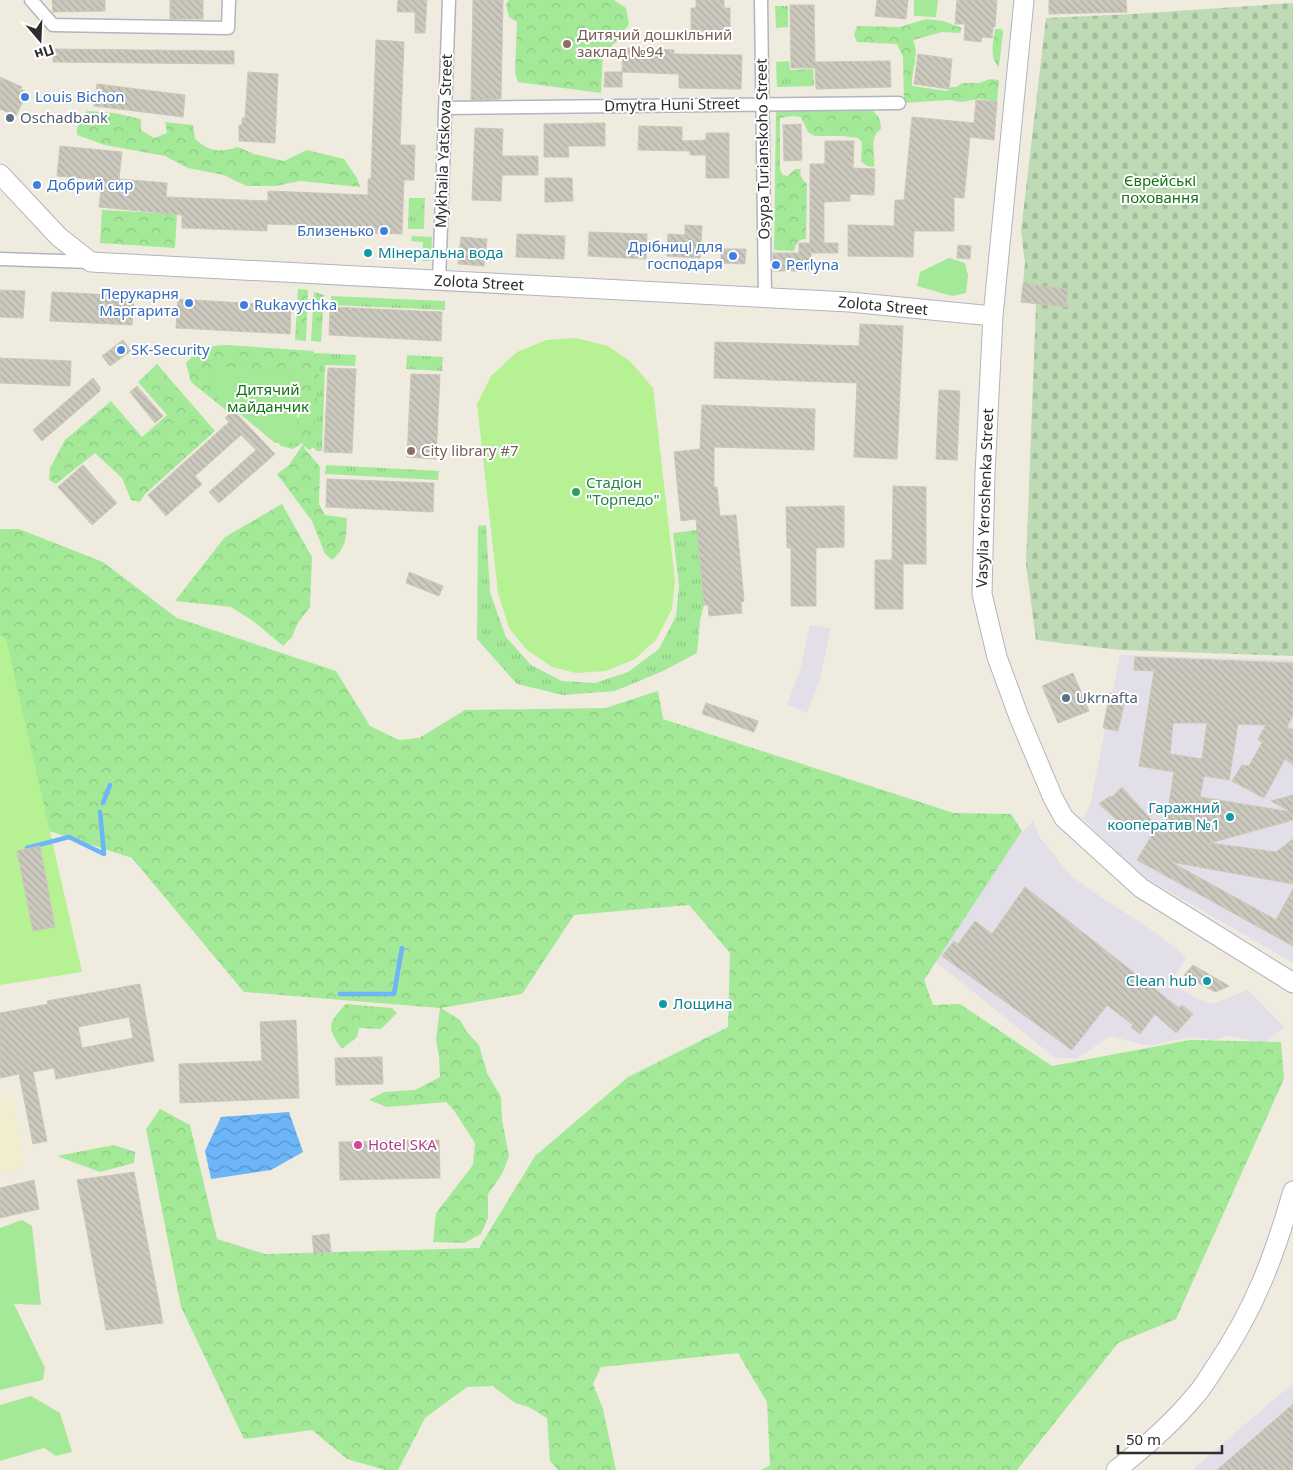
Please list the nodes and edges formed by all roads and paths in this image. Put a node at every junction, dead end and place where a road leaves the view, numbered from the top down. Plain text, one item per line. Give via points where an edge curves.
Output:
1 (31, 0) edge
2 (229, 0) edge
3 (450, 0) edge
4 (761, 0) edge
5 (1024, 0) edge
6 (899, 102) dead end
7 (763, 103) junction
8 (445, 108) junction
9 (0, 174) edge
10 (0, 259) edge
11 (91, 262) junction
12 (439, 281) junction
13 (765, 298) junction
14 (993, 316) junction
15 (1293, 983) edge
16 (1293, 1191) edge
17 (1116, 1470) edge

1 - 2 street via 53,25 228,28
3 - 8 street, Mykhaila Yatskova Street
4 - 7 street, Osypa Turianskoho Street
5 - 14 main road, Vasylia Yeroshenka Street
6 - 7 street, Dmytra Huni Street
7 - 8 street, Dmytra Huni Street
7 - 13 street, Osypa Turianskoho Street
8 - 12 street, Mykhaila Yatskova Street
9 - 11 main road via 59,237
10 - 11 street
11 - 12 main road, Zolota Street
12 - 13 main road, Zolota Street
13 - 14 main road, Zolota Street via 850,302
14 - 15 main road, Vasylia Yeroshenka Street via 984,474 982,594 997,656 1052,798 1064,818 1141,888
16 - 17 main road via 1264,1278 1233,1340 1195,1396 1150,1444

